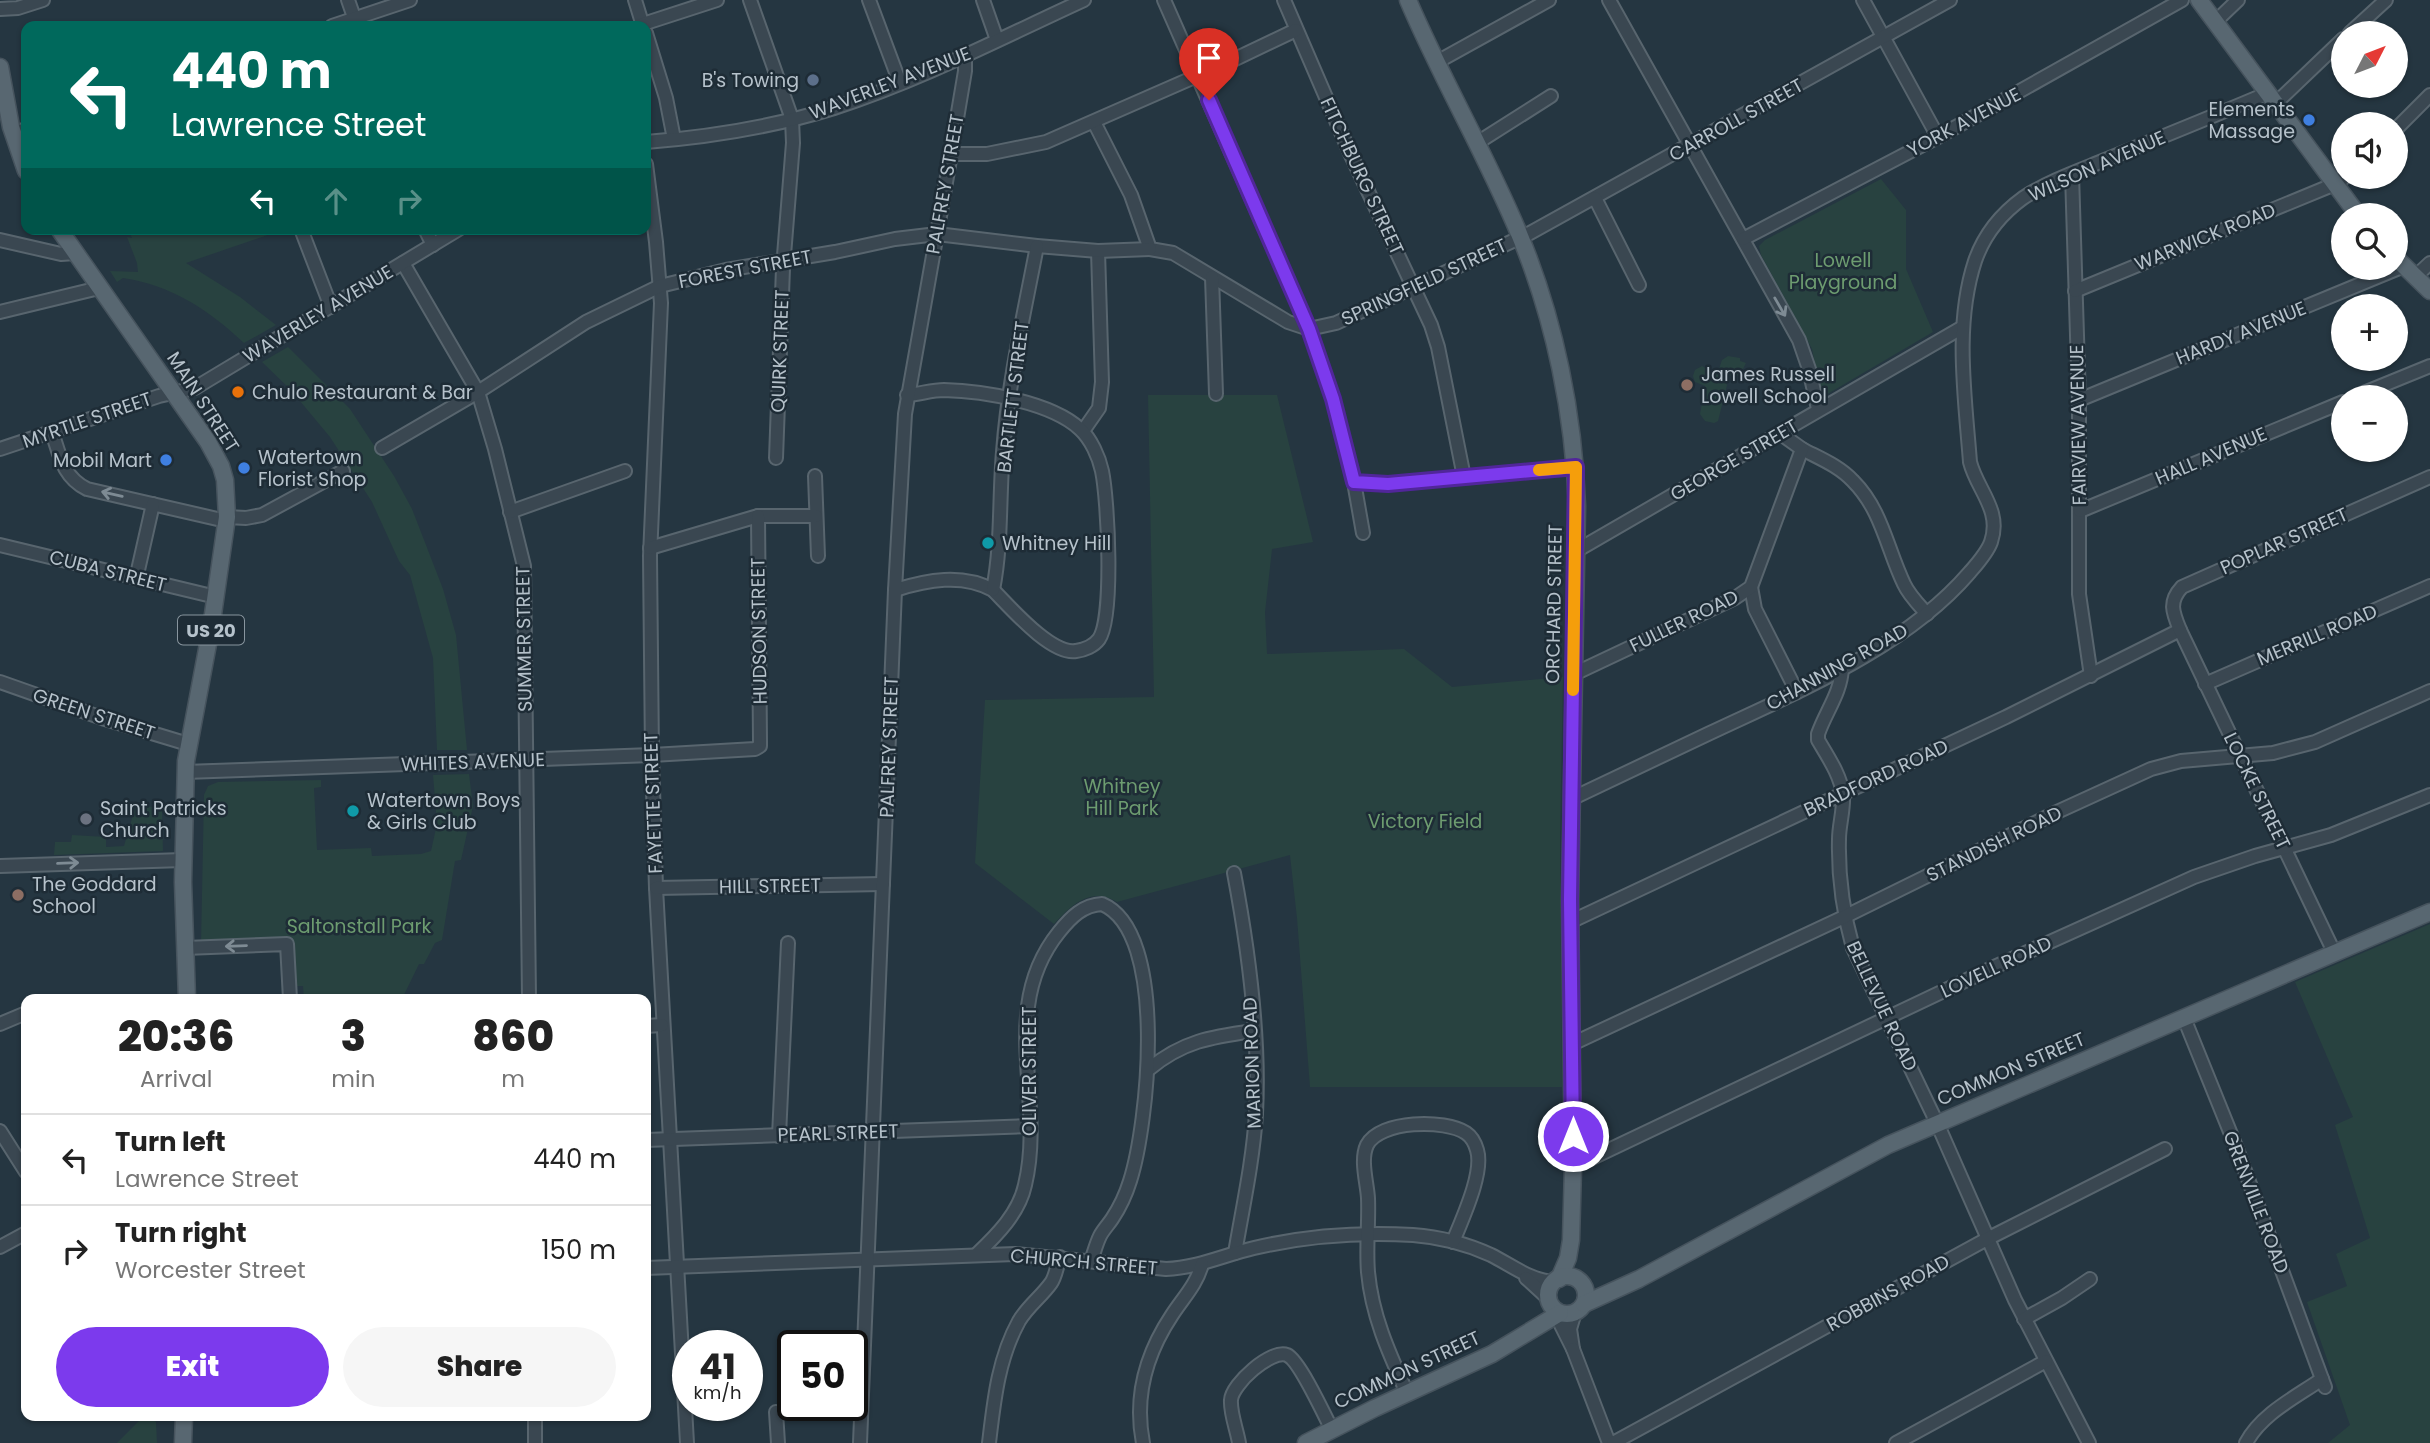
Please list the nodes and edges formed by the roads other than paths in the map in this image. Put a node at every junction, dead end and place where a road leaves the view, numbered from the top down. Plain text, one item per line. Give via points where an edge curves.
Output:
1 (43, 0) edge
2 (348, 0) edge
3 (410, 0) edge
4 (635, 0) edge
5 (718, 0) edge
6 (750, 0) edge
7 (869, 0) edge
8 (983, 0) edge
9 (1084, 0) edge
10 (1164, 0) edge
11 (1284, 0) edge
12 (1408, 0) edge
13 (1549, 0) edge
14 (1609, 0) edge
15 (1863, 0) edge
16 (1950, 0) edge
17 (2182, 0) edge
18 (2199, 0) edge
19 (2238, 0) edge
20 (2386, 0) edge
21 (0, 9) edge
22 (356, 21) edge
23 (358, 21) edge
24 (642, 21) edge
25 (2363, 21) edge
26 (2216, 22) junction
27 (651, 25) edge
28 (1296, 30) junction
29 (1884, 37) junction
30 (997, 40) junction
31 (2331, 49) edge
32 (651, 50) edge
33 (965, 57) junction
34 (1437, 62) junction
35 (0, 67) edge
36 (1198, 74) junction
37 (900, 83) junction
38 (2430, 95) edge
39 (1552, 96) dead end
40 (2272, 98) junction
41 (2408, 117) edge
42 (792, 119) junction
43 (1094, 122) junction
44 (20, 132) edge
45 (1938, 137) junction
46 (674, 139) junction
47 (651, 141) edge
48 (1477, 143) junction
49 (1690, 145) junction
50 (951, 154) junction
51 (2331, 170) edge
52 (2072, 174) junction
53 (2331, 185) edge
54 (1595, 198) junction
55 (651, 218) edge
56 (937, 234) junction
57 (63, 235) edge
58 (303, 235) edge
59 (428, 235) edge
60 (449, 235) edge
61 (1521, 238) junction
62 (0, 240) edge
63 (1745, 243) junction
64 (433, 245) junction
65 (1037, 246) junction
66 (1150, 248) junction
67 (1098, 251) junction
68 (75, 253) junction
69 (784, 261) junction
70 (403, 263) junction
71 (2430, 263) edge
72 (2408, 267) edge
73 (2408, 270) edge
74 (1212, 277) junction
75 (2373, 280) edge
76 (1639, 285) dead end
77 (660, 286) junction
78 (99, 288) junction
79 (1414, 288) junction
80 (2075, 290) junction
81 (2430, 292) edge
82 (331, 307) junction
83 (0, 312) edge
84 (1963, 327) junction
85 (1309, 329) junction
86 (2430, 366) edge
87 (2383, 385) edge
88 (478, 392) junction
89 (174, 393) junction
90 (1216, 394) dead end
91 (908, 395) junction
92 (1010, 400) junction
93 (2079, 400) junction
94 (2331, 407) edge
95 (1818, 409) junction
96 (1083, 431) junction
97 (52, 432) junction
98 (1781, 434) junction
99 (382, 448) dead end
100 (0, 449) edge
101 (1802, 449) junction
102 (776, 458) dead end
103 (1576, 467) junction
104 (343, 471) dead end
105 (625, 471) dead end
106 (815, 476) dead end
107 (1464, 477) junction
108 (2430, 477) edge
109 (1354, 482) junction
110 (153, 504) junction
111 (2080, 511) junction
112 (510, 512) junction
113 (758, 516) junction
114 (816, 516) junction
115 (227, 519) junction
116 (1363, 533) dead end
117 (0, 545) edge
118 (650, 548) junction
119 (1576, 551) junction
120 (818, 556) dead end
121 (136, 579) junction
122 (2430, 586) edge
123 (1751, 587) junction
124 (895, 590) junction
125 (993, 590) junction
126 (216, 597) junction
127 (1927, 614) junction
128 (2179, 631) junction
129 (1842, 668) junction
130 (1574, 674) junction
131 (2091, 676) junction
132 (0, 682) edge
133 (2205, 684) junction
134 (2430, 691) edge
135 (1797, 692) junction
136 (188, 744) junction
137 (760, 746) joint
138 (652, 755) junction
139 (2240, 757) junction
140 (526, 760) junction
141 (185, 772) junction
142 (1843, 794) junction
143 (2430, 794) edge
144 (1571, 799) junction
145 (2284, 849) junction
146 (183, 860) junction
147 (0, 866) edge
148 (1234, 873) dead end
149 (883, 884) junction
150 (656, 888) junction
151 (2430, 912) edge
152 (1844, 917) junction
153 (1570, 922) junction
154 (788, 943) dead end
155 (185, 948) junction
156 (2334, 952) junction
157 (187, 994) edge
158 (290, 994) edge
159 (529, 994) edge
160 (21, 1015) edge
161 (2184, 1018) junction
162 (1887, 1019) junction
163 (0, 1024) edge
164 (662, 1025) junction
165 (651, 1026) edge
166 (1253, 1031) junction
167 (1572, 1044) junction
168 (1149, 1069) junction
169 (1937, 1123) junction
170 (1030, 1125) junction
171 (0, 1131) edge
172 (873, 1132) junction
173 (779, 1136) junction
174 (670, 1139) junction
175 (651, 1140) edge
176 (2165, 1149) dead end
177 (21, 1164) edge
178 (1573, 1167) junction
179 (1367, 1235) junction
180 (21, 1236) edge
181 (1987, 1239) junction
182 (1571, 1240) junction
183 (1453, 1241) junction
184 (0, 1247) edge
185 (1235, 1252) junction
186 (977, 1254) junction
187 (1060, 1257) junction
188 (868, 1259) junction
189 (1091, 1261) junction
190 (1202, 1264) junction
191 (677, 1266) junction
192 (1512, 1267) junction
193 (651, 1268) edge
194 (2090, 1279) dead end
195 (1557, 1280) junction
196 (1581, 1282) junction
197 (1619, 1288) junction
198 (1549, 1299) junction
199 (1570, 1310) junction
200 (2024, 1319) junction
201 (1525, 1333) junction
202 (2046, 1361) junction
203 (1407, 1393) junction
204 (776, 1412) dead end
205 (535, 1421) edge
206 (1332, 1430) junction
207 (535, 1443) edge
208 (687, 1443) edge
209 (779, 1443) edge
210 (860, 1443) edge
211 (989, 1443) edge
212 (1143, 1443) edge
213 (1239, 1443) edge
214 (1306, 1443) edge
215 (1611, 1443) edge
216 (1896, 1443) edge
217 (2089, 1443) edge
218 (2246, 1443) edge

1 - 21 street
2 - 22 street
3 - 23 street
4 - 24 street
5 - 27 street
6 - 42 street, QUIRK STREET
7 - 37 street
8 - 30 street
9 - 30 street, WAVERLEY AVENUE
10 - 36 street
11 - 28 street, FITCHBURG STREET
12 - 34 main road, ORCHARD STREET
13 - 34 street
14 - 49 street
15 - 29 street
16 - 29 street, CARROLL STREET
17 - 45 street, YORK AVENUE
18 - 26 main road
19 - 26 street
20 - 25 street
26 - 40 main road
28 - 36 street
28 - 79 street, FITCHBURG STREET
29 - 45 street
29 - 49 street, CARROLL STREET
30 - 33 street, WAVERLEY AVENUE
31 - 40 street
32 - 46 street
33 - 37 street, WAVERLEY AVENUE
33 - 50 street, PALFREY STREET
34 - 48 main road, ORCHARD STREET
35 - 44 main road
36 - 43 street
36 - 85 street
37 - 42 street, WAVERLEY AVENUE
38 - 41 street
39 - 48 street
40 - 51 main road
40 - 52 street, WILSON AVENUE
42 - 46 street, WAVERLEY AVENUE via 719,135
42 - 69 street, QUIRK STREET
43 - 50 street via 1016,150
43 - 66 street via 1131,195
45 - 63 street, YORK AVENUE
46 - 47 street, WAVERLEY AVENUE
48 - 61 main road, ORCHARD STREET
49 - 54 street, CARROLL STREET
49 - 63 street
50 - 56 street, PALFREY STREET
52 - 80 street, FAIRVIEW AVENUE
52 - 84 street, WILSON AVENUE via 2024,197 1989,233 1976,258
53 - 80 street, WARWICK ROAD
54 - 61 street, CARROLL STREET
54 - 76 street
55 - 77 street, FAYETTE STREET
56 - 65 street, FOREST STREET
56 - 69 street, FOREST STREET
56 - 91 street, PALFREY STREET
57 - 68 main road, MAIN STREET / US 20
58 - 82 street
59 - 64 street
60 - 64 street, WAVERLEY AVENUE
61 - 79 street, SPRINGFIELD STREET
61 - 103 main road, ORCHARD STREET via 1561,374
62 - 68 street
63 -> 95 street via 1799,340
64 - 70 street, WAVERLEY AVENUE
65 - 67 street, FOREST STREET
65 - 92 street, BARTLETT STREET
66 - 67 street, FOREST STREET
66 - 74 street via 1173,253
67 - 96 street via 1102,382 1099,408
68 - 78 main road, MAIN STREET / US 20
69 - 77 street, FOREST STREET
69 - 102 street, QUIRK STREET
70 - 82 street, WAVERLEY AVENUE
70 - 88 street, SUMMER STREET
71 - 72 street
73 - 81 main road
74 - 85 street via 1270,313
74 - 90 street
75 - 93 street, HARDY AVENUE
77 - 88 street, FOREST STREET via 586,322
77 - 118 street, FAYETTE STREET
78 - 83 street
78 - 89 main road, MAIN STREET / US 20
79 - 85 street, SPRINGFIELD STREET via 1336,323
79 - 107 street, FITCHBURG STREET via 1438,347
80 - 93 street, FAIRVIEW AVENUE
82 - 89 street, WAVERLEY AVENUE via 195,388
84 - 95 street, GEORGE STREET
84 - 127 street, CHANNING ROAD via 1970,462 1989,500 1991,541 1961,583
85 - 109 street
86 - 87 street
88 - 99 street, FOREST STREET
88 - 112 street, SUMMER STREET
89 - 97 street, MYRTLE STREET
89 - 115 main road, MAIN STREET / US 20 via 221,466
91 - 92 street via 942,390
91 - 124 street, PALFREY STREET
92 - 96 street via 1048,411
92 - 125 street, BARTLETT STREET
93 - 111 street, FAIRVIEW AVENUE
94 - 111 street, HALL AVENUE
95 - 98 street, GEORGE STREET
96 - 125 street via 1099,463 1105,505 1108,609 1100,638 1083,650 1060,649
97 - 100 street, MYRTLE STREET
110 -> 97 street via 76,484 63,466
98 - 101 street
98 - 119 street, GEORGE STREET
101 - 123 street, FULLER ROAD
101 - 127 street via 1838,468 1862,491 1878,517 1905,586
103 - 107 street
103 - 119 main road, ORCHARD STREET
104 - 115 street via 262,515
105 - 112 street
106 - 114 street
107 - 109 street via 1388,484
108 - 128 street, POPLAR STREET via 2182,587 2171,606
109 - 116 street
110 - 115 street
110 - 121 street
111 - 131 street, FAIRVIEW AVENUE via 2079,594
112 - 140 street, SUMMER STREET via 524,566
113 - 114 street
113 - 118 street
113 - 137 street, HUDSON STREET
114 - 120 street
115 - 126 main road, MAIN STREET / US 20
117 - 121 street, CUBA STREET
118 - 138 street, FAYETTE STREET
119 - 130 main road, ORCHARD STREET
121 - 126 street, CUBA STREET
122 - 133 street, MERRILL ROAD
123 - 130 street, FULLER ROAD
123 - 135 street via 1755,609
124 - 125 street via 920,582 962,580
124 - 149 street, PALFREY STREET
126 - 136 main road, MAIN STREET / US 20
127 - 129 street, CHANNING ROAD
128 - 131 street, BRADFORD ROAD
128 - 133 street, LOCKE STREET
129 - 135 street, CHANNING ROAD
129 - 142 street, BELLEVUE ROAD via 1818,740
130 - 144 main road, ORCHARD STREET
131 - 142 street, BRADFORD ROAD
132 - 136 street, GREEN STREET
133 - 139 street, LOCKE STREET
134 - 139 street, STANDISH ROAD via 2315,742
135 - 144 street, CHANNING ROAD
136 - 141 main road, MAIN STREET / US 20
137 - 138 street, WHITES AVENUE
138 - 140 street, WHITES AVENUE
138 - 150 street, FAYETTE STREET
139 - 145 street, LOCKE STREET
139 - 152 street, STANDISH ROAD via 2181,761 2151,769
140 - 141 street, WHITES AVENUE
140 - 159 street, SUMMER STREET
141 - 146 main road, MAIN STREET / US 20
142 - 152 street, BELLEVUE ROAD via 1839,839
142 - 153 street, BRADFORD ROAD
143 - 145 street, LOVELL ROAD via 2371,820
144 - 153 main road, ORCHARD STREET
145 - 156 street, LOCKE STREET
145 - 162 street, LOVELL ROAD via 2194,877
147 -> 146 street
146 - 155 main road, MAIN STREET / US 20
148 - 166 street, MARION ROAD via 1245,928
149 - 150 street, HILL STREET
149 - 172 street, PALFREY STREET
150 - 164 street, FAYETTE STREET
151 - 156 main road, COMMON STREET
152 - 162 street, BELLEVUE ROAD via 1853,948
152 - 167 street, STANDISH ROAD
153 - 167 main road, ORCHARD STREET
154 - 173 street
155 - 157 main road, MAIN STREET / US 20
158 -> 155 street via 287,944
156 - 161 main road, COMMON STREET
160 - 163 street
161 - 169 main road, COMMON STREET
161 - 218 street, GRENVILLE ROAD via 2324,1383 2266,1418
162 - 169 street, BELLEVUE ROAD
162 - 178 street, LOVELL ROAD
164 - 165 street
164 - 174 street, FAYETTE STREET
166 - 168 street via 1194,1041 1168,1053
166 - 185 street, MARION ROAD via 1256,1115
167 - 178 main road, ORCHARD STREET
168 - 170 street, OLIVER STREET via 1145,997 1136,947 1114,910 1102,904 1083,909 1048,947 1034,977 1025,1028
168 - 189 street via 1131,1179 1119,1208 1100,1234
169 - 181 street, BELLEVUE ROAD
169 - 197 main road, COMMON STREET
170 - 172 street, PEARL STREET
170 - 186 street, OLIVER STREET via 1028,1171 1021,1198 1007,1222
171 - 177 street
172 - 173 street, PEARL STREET
172 - 188 street, PALFREY STREET
173 - 174 street, PEARL STREET
174 - 175 street, PEARL STREET
174 - 191 street, FAYETTE STREET
176 - 181 street, ROBBINS ROAD
178 - 182 main road, ORCHARD STREET
179 - 183 street, CHURCH STREET
179 - 183 street via 1364,1161 1372,1138 1395,1126 1446,1126 1468,1134 1478,1153 1477,1171
179 - 185 street, CHURCH STREET via 1300,1239
179 - 203 street via 1377,1323
180 - 184 street
181 - 200 street, BELLEVUE ROAD
181 - 215 street, ROBBINS ROAD
182 - 195 main road, ORCHARD STREET
182 - 196 main road, ORCHARD STREET
183 - 192 street, CHURCH STREET
185 - 190 street, CHURCH STREET
186 - 187 street, CHURCH STREET
186 - 188 street, CHURCH STREET
187 - 189 street, CHURCH STREET
187 - 211 street via 1052,1282 1029,1306 1006,1352
188 - 191 street, CHURCH STREET
188 - 210 street, PALFREY STREET
189 - 190 street, CHURCH STREET via 1153,1269
190 - 212 street via 1149,1359 1139,1404
191 - 193 street, CHURCH STREET
191 - 208 street, FAYETTE STREET
192 - 195 street, CHURCH STREET via 1543,1280
192 - 198 street, CHURCH STREET
194 - 200 street
195 - 196 main road via 1571,1277
195 - 198 main road
196 - 197 main road
196 - 199 main road via 1586,1292
197 - 199 main road, COMMON STREET
198 - 199 main road via 1553,1307
198 - 201 main road, COMMON STREET
199 - 201 main road, COMMON STREET
199 - 215 street via 1560,1325
200 - 202 street, BELLEVUE ROAD
201 - 203 main road, COMMON STREET via 1492,1354
202 - 216 street
202 - 217 street, BELLEVUE ROAD
203 - 206 main road, COMMON STREET
204 - 209 street
205 - 207 street
206 - 213 street via 1297,1365 1287,1355 1274,1355 1233,1392 1231,1405
206 - 214 main road, COMMON STREET

